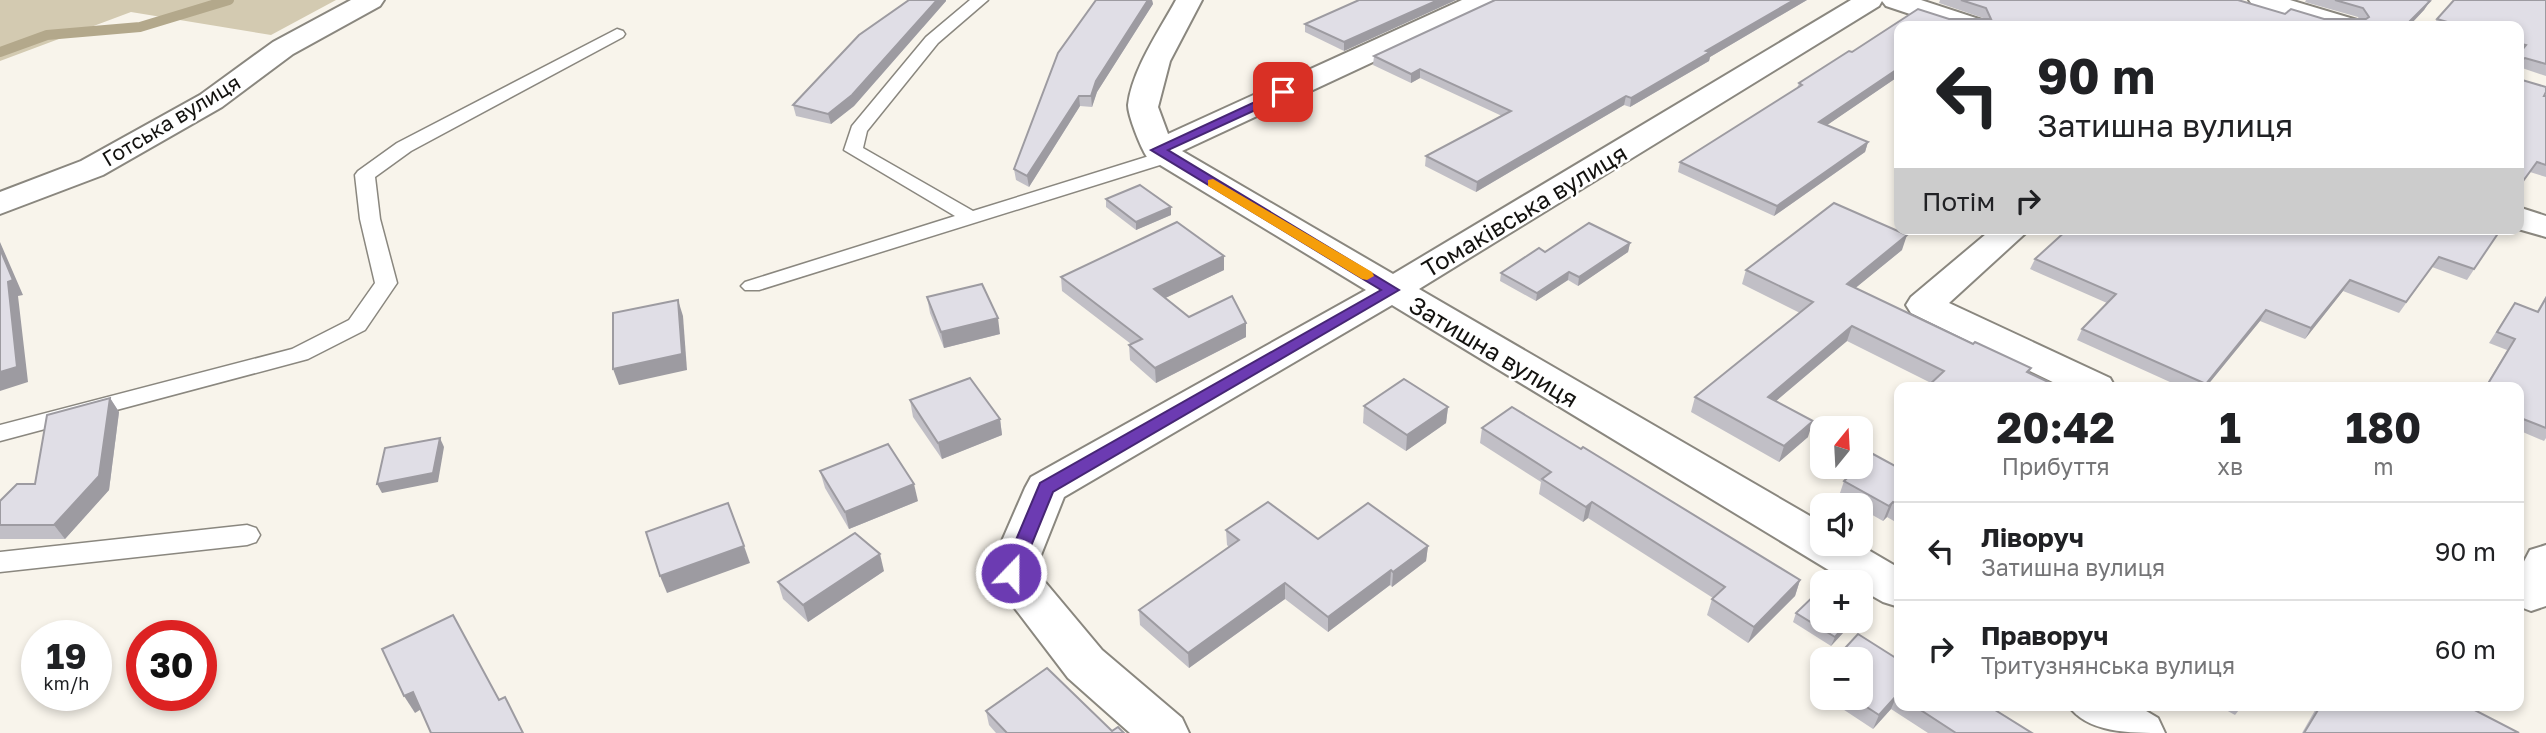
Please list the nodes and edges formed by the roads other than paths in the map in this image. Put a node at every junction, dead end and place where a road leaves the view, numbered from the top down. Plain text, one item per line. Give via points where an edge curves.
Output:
1 (371, 0) edge
2 (980, 0) edge
3 (1189, 0) edge
4 (1484, 0) edge
5 (1870, 0) edge
6 (1895, 0) edge
7 (2262, 0) edge
8 (1957, 21) edge
9 (2331, 21) edge
10 (617, 34) dead end
11 (1163, 153) junction
12 (0, 204) edge
13 (972, 218) junction
14 (2524, 219) edge
15 (2546, 227) edge
16 (2006, 235) edge
17 (752, 286) dead end
18 (1392, 290) junction
19 (2085, 382) edge
20 (0, 433) edge
21 (247, 535) dead end
22 (0, 562) edge
23 (1894, 587) edge
24 (2103, 711) edge
25 (1164, 733) edge
26 (2140, 733) edge

1 - 12 street, Готська вулиця via 283,48 211,101 92,168
2 - 13 lane via 932,40 858,130 853,150
3 - 11 street via 1157,61 1143,107
4 - 11 street
5 - 18 street, Томаківська вулиця
6 - 8 street
7 - 9 street
10 - 20 lane via 404,148 365,175 386,283 357,325 300,354
11 - 13 lane
11 - 18 street, Затишна вулиця
13 - 17 lane
14 - 15 street
16 - 19 street via 1924,306
18 - 23 street, Затишна вулиця
18 - 25 street, Томаківська вулиця via 1046,488 1011,573 1085,664
21 - 22 lane
24 - 26 street

